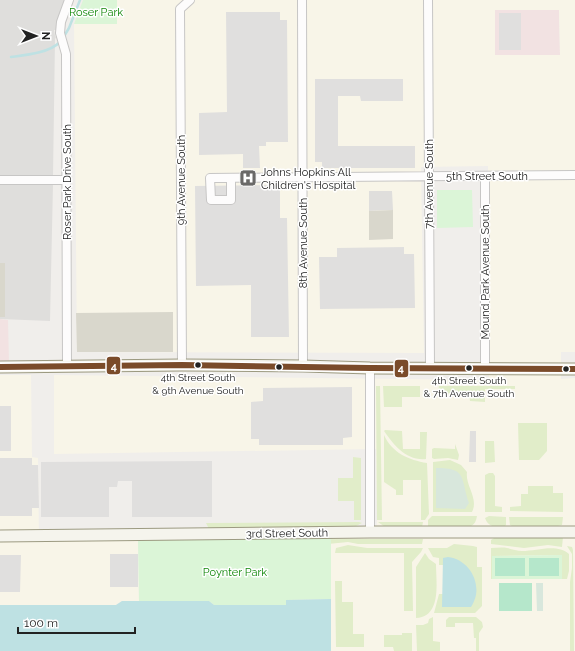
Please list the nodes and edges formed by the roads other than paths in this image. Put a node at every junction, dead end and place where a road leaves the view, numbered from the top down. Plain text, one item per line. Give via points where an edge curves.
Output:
1 (69, 0) edge
2 (190, 0) edge
3 (302, 0) edge
4 (428, 0) edge
5 (575, 175) edge
6 (485, 176) junction
7 (429, 177) junction
8 (231, 178) dead end
9 (302, 178) junction
10 (0, 180) edge
11 (67, 180) junction
12 (182, 365) junction
13 (67, 366) junction
14 (302, 366) junction
15 (0, 367) edge
16 (370, 368) junction
17 (430, 368) junction
18 (485, 368) junction
19 (575, 368) edge
20 (370, 532) junction
21 (575, 532) edge
22 (0, 536) edge

1 - 11 street, Roser Park Drive South via 60,33 66,54
2 - 12 street, 9th Avenue South via 180,9
3 - 9 street, 8th Avenue South
4 - 7 street, 7th Avenue South
5 - 6 street, 5th Street South
6 - 7 street, 5th Street South
6 - 18 street, Mound Park Avenue South
7 - 9 street, 5th Street South
7 - 17 street, 7th Avenue South
8 - 9 street, 5th Street South
9 - 14 street, 8th Avenue South
10 - 11 street
11 - 13 street, Roser Park Drive South
12 - 13 main road
12 - 14 main road
13 - 15 main road
14 - 16 main road
16 - 17 main road
16 - 20 street
17 - 18 main road
18 - 19 main road
20 - 21 main road, 3rd Street South
20 - 22 main road, 3rd Street South

